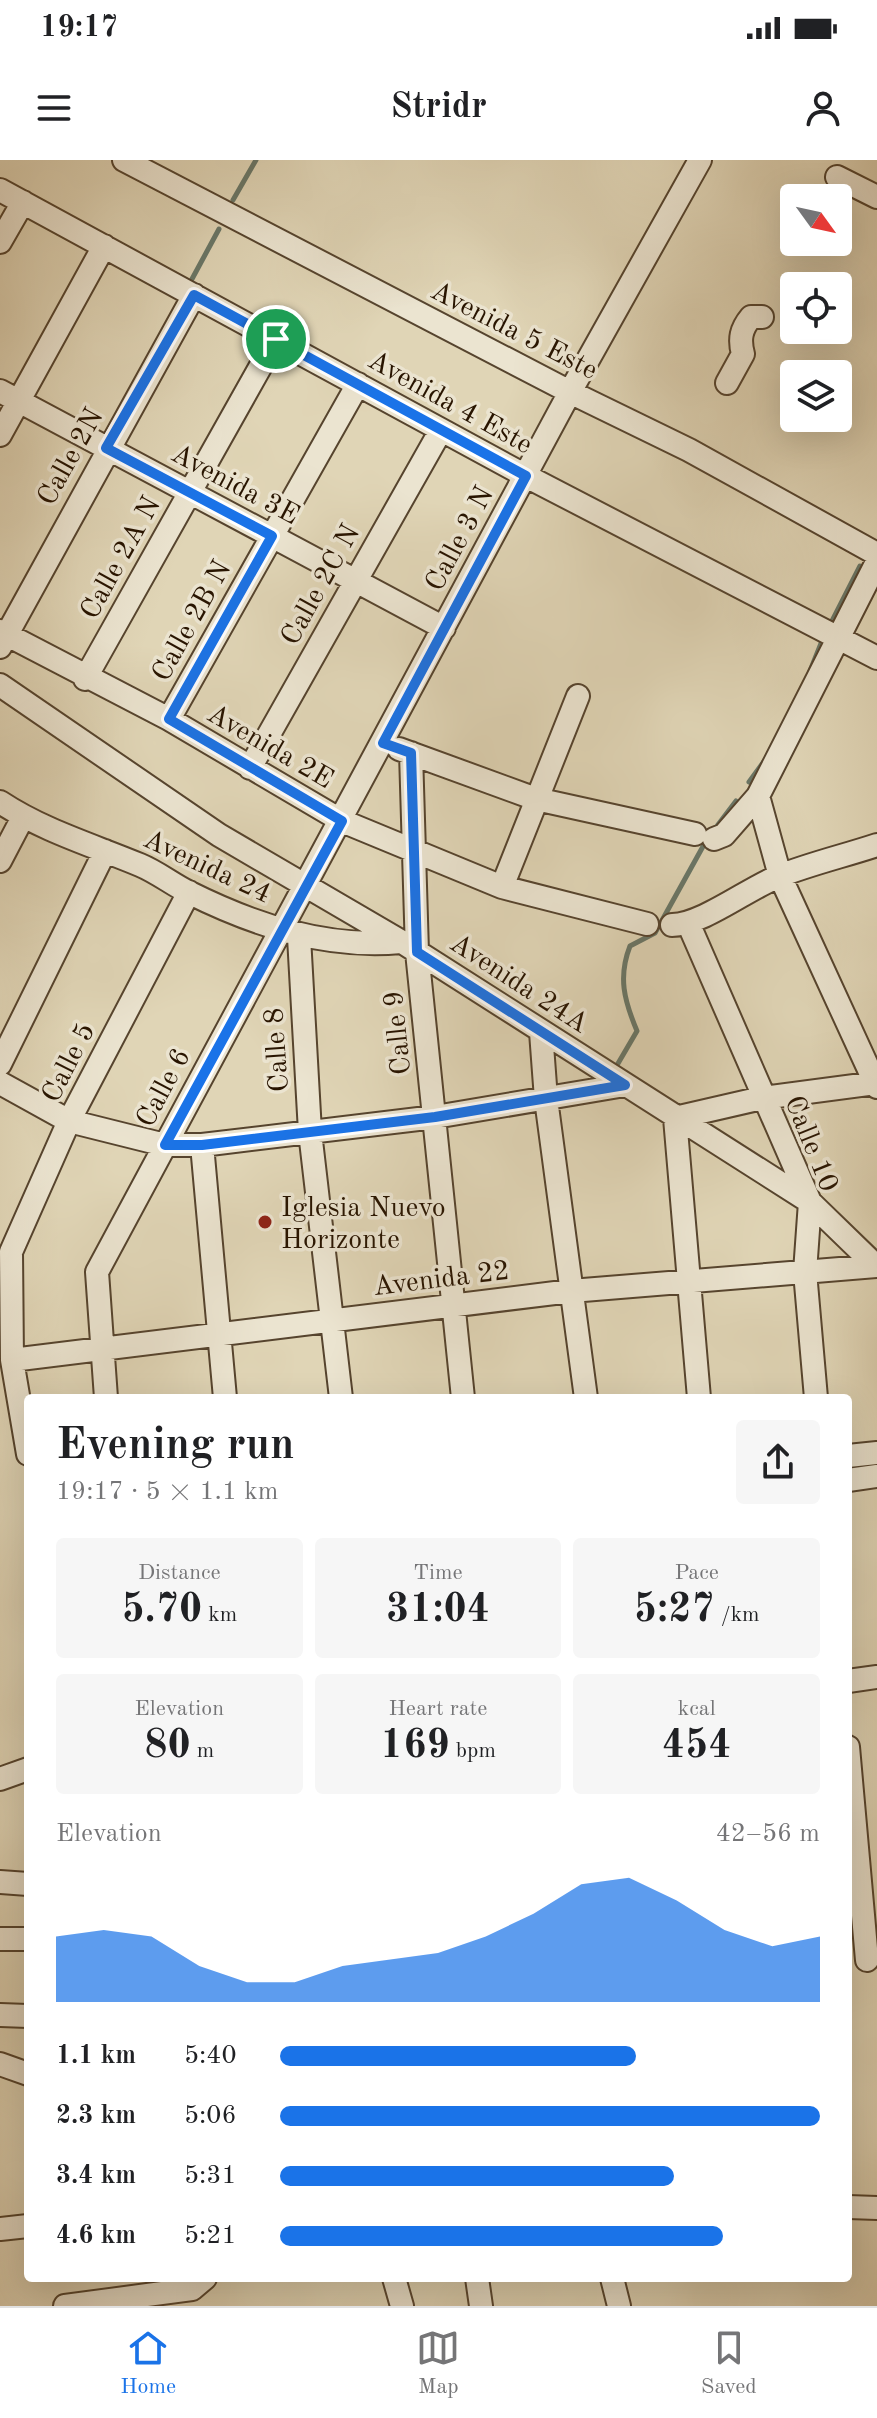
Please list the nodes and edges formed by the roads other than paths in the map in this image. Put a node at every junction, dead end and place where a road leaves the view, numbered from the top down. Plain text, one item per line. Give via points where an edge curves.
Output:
1 (124, 160) edge
2 (700, 160) edge
3 (837, 177) dead end
4 (0, 190) edge
5 (877, 197) edge
6 (23, 202) junction
7 (0, 242) edge
8 (104, 246) junction
9 (194, 295) junction
10 (762, 317) dead end
11 (276, 339) junction
12 (727, 383) dead end
13 (358, 384) junction
14 (570, 392) junction
15 (9, 396) edge
16 (441, 430) junction
17 (0, 435) edge
18 (106, 448) junction
19 (526, 476) junction
20 (190, 492) junction
21 (272, 536) junction
22 (877, 554) edge
23 (877, 562) edge
24 (355, 581) junction
25 (444, 628) junction
26 (836, 637) junction
27 (2, 638) edge
28 (877, 658) edge
29 (85, 679) junction
30 (0, 685) edge
31 (578, 696) dead end
32 (169, 719) junction
33 (383, 743) junction
34 (411, 753) junction
35 (250, 768) junction
36 (758, 796) junction
37 (536, 799) junction
38 (0, 802) edge
39 (23, 817) junction
40 (342, 821) junction
41 (877, 845) edge
42 (105, 851) junction
43 (412, 852) junction
44 (0, 861) edge
45 (780, 876) junction
46 (305, 886) junction
47 (502, 887) junction
48 (189, 892) junction
49 (647, 924) dead end
50 (290, 934) junction
51 (409, 947) junction
52 (541, 1032) junction
53 (0, 1064) edge
54 (0, 1083) edge
55 (625, 1085) junction
56 (876, 1085) edge
57 (762, 1098) junction
58 (546, 1099) junction
59 (435, 1117) junction
60 (675, 1118) junction
61 (69, 1121) junction
62 (310, 1132) junction
63 (165, 1145) junction
64 (202, 1145) junction
65 (810, 1202) junction
66 (876, 1266) edge
67 (805, 1272) junction
68 (689, 1279) junction
69 (571, 1291) junction
70 (453, 1305) junction
71 (331, 1320) junction
72 (218, 1336) junction
73 (102, 1351) junction
74 (12, 1360) junction
75 (106, 1394) edge
76 (225, 1394) edge
77 (340, 1394) edge
78 (463, 1394) edge
79 (585, 1394) edge
80 (699, 1394) edge
81 (816, 1394) edge
82 (24, 1430) edge
83 (877, 1453) edge
84 (852, 1456) edge
85 (877, 1476) edge
86 (852, 1479) edge
87 (877, 1677) edge
88 (852, 1680) edge
89 (24, 1770) edge
90 (0, 1779) edge
91 (852, 1820) edge
92 (0, 1882) edge
93 (24, 1884) edge
94 (0, 1939) edge
95 (24, 1939) edge
96 (864, 1961) edge
97 (0, 2015) edge
98 (24, 2016) edge
99 (0, 2064) edge
100 (24, 2073) edge
101 (852, 2207) edge
102 (877, 2208) edge
103 (24, 2226) edge
104 (0, 2229) edge
105 (200, 2282) edge
106 (395, 2282) edge
107 (478, 2282) edge
108 (613, 2282) edge
109 (65, 2306) edge
110 (402, 2306) edge
111 (481, 2306) edge
112 (619, 2306) edge

1 - 14 street, Avenida 5 Este
2 - 14 street, Calle 3 N
3 - 5 street
4 - 6 street, Avenida 4 Este
6 - 7 street
6 - 8 street, Avenida 4 Este
8 - 9 street, Avenida 4 Este
8 - 15 street
9 - 11 street, Avenida 4 Este
9 - 18 street, Calle 2N
10 - 12 street via 751,317 744,326 743,354
11 - 13 street, Avenida 4 Este
11 - 20 street, Calle 2A N
13 - 16 street, Avenida 4 Este
13 - 21 street, Calle 2B N
14 - 19 street, Calle 3 N
14 - 22 street, Avenida 5 Este via 689,450
15 - 17 street
15 - 18 street, Avenida 3E
16 - 19 street, Avenida 4 Este
16 - 24 street, Calle 2C N
18 - 20 street, Avenida 3E
18 - 27 street, Calle 2N
19 - 25 street, Calle 3 N
19 - 26 street, Avenida 4 Este
20 - 21 street, Avenida 3E
20 - 29 street, Calle 2A N
21 - 24 street, Avenida 3E
21 - 32 street, Calle 2B N
23 - 26 street
24 - 25 street, Avenida 3E
24 - 35 street, Calle 2C N
25 - 33 street, Calle 3 N
26 - 28 street, Avenida 4 Este
26 - 36 street
27 - 29 street, Avenida 2E
29 - 32 street, Avenida 2E
30 - 46 street, Avenida 24A via 219,835
31 - 37 street
32 - 35 street, Avenida 2E
33 - 34 street
33 - 40 street, Calle 3 N
34 - 37 street
34 - 43 street, Calle 9
35 - 40 street, Avenida 2E
36 - 37 street via 724,835 704,837
36 - 45 street
37 - 47 street
38 - 39 street, Avenida 24
39 - 42 street, Avenida 24
39 - 44 street
40 - 43 street
40 - 46 street, Calle 6
41 - 45 street
42 - 48 street, Avenida 24
42 - 53 street
43 - 47 street
43 - 51 street, Calle 9
45 - 56 street
45 - 57 street, Calle 10 via 681,925
46 - 50 street, Calle 6
46 - 51 street, Avenida 24A
47 - 49 street
48 - 50 street, Avenida 24
48 - 61 street, Calle 5
50 - 51 street, Avenida 24
50 - 62 street, Calle 8
50 - 63 street, Calle 6
51 - 52 street, Avenida 24A
51 - 59 street, Calle 9
52 - 55 street, Avenida 24A
52 - 58 street
54 - 61 street
55 - 58 street
55 - 60 street, Avenida 24A
56 - 57 street
57 - 60 street
57 - 65 street, Calle 10
58 - 59 street
58 - 69 street
59 - 62 street
59 - 70 street, Calle 9
60 - 65 street, Avenida 24A
60 - 68 street
61 - 63 street
61 - 74 street, Calle 5 via 11,1252
62 - 64 street
62 - 71 street, Calle 8
63 - 64 street
63 - 73 street, Calle 6 via 97,1272
64 - 72 street
65 - 66 street, Avenida 24A
65 - 67 street, Calle 10
66 - 67 street, Avenida 22
67 - 68 street, Avenida 22
67 - 81 street, Calle 10
68 - 69 street, Avenida 22
68 - 80 street
69 - 70 street, Avenida 22
69 - 79 street
70 - 71 street, Avenida 22
70 - 78 street, Calle 9
71 - 72 street, Avenida 22
71 - 77 street, Calle 8
72 - 73 street, Avenida 22
72 - 76 street
73 - 74 street, Avenida 22
73 - 75 street, Calle 6
74 - 82 street, Calle 5
83 - 84 street
85 - 86 street
87 - 88 street
89 - 90 street
91 - 96 street
92 - 93 street
94 - 95 street
97 - 98 street
99 - 100 street
101 - 102 street
103 - 104 street
105 - 109 street via 192,2289
106 - 110 street
107 - 111 street
108 - 112 street

